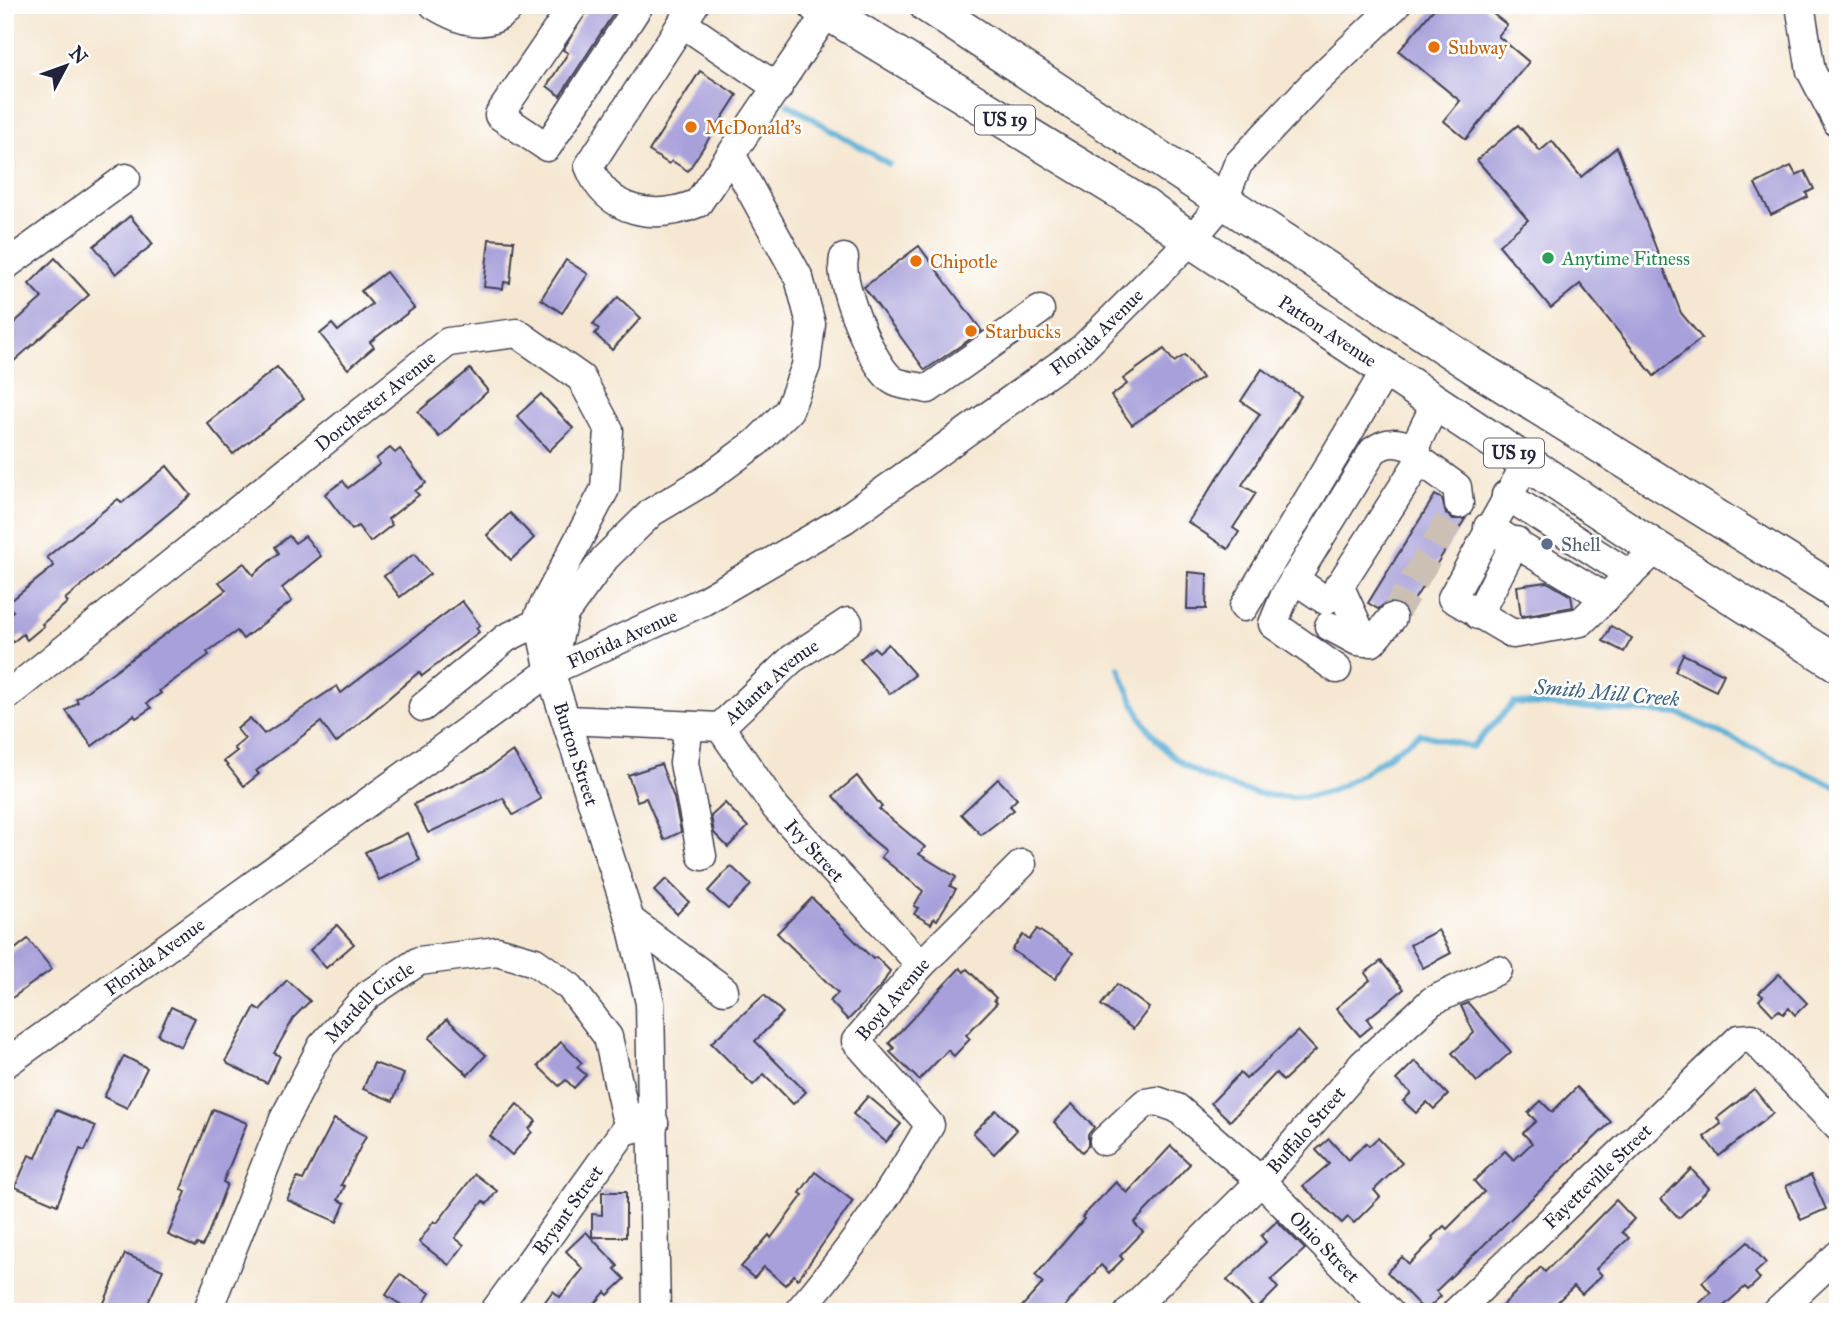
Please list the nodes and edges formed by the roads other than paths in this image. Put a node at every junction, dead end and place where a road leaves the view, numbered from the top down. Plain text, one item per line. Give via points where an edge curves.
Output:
1 (434, 5) edge
2 (512, 5) edge
3 (574, 5) edge
4 (639, 5) edge
5 (927, 5) edge
6 (1396, 5) edge
7 (1800, 5) edge
8 (821, 9) edge
9 (688, 14) edge
10 (778, 88) junction
11 (1838, 123) edge
12 (733, 156) junction
13 (126, 178) dead end
14 (1223, 202) junction
15 (1191, 240) junction
16 (844, 258) dead end
17 (5, 266) edge
18 (1040, 310) dead end
19 (1386, 370) junction
20 (1436, 403) junction
21 (1417, 454) junction
22 (1527, 461) junction
23 (1506, 495) junction
24 (1459, 504) dead end
25 (1612, 519) junction
26 (1489, 527) junction
27 (1516, 541) junction
28 (1657, 548) junction
29 (1596, 553) junction
30 (1630, 575) junction
31 (1339, 585) junction
32 (1289, 587) junction
33 (1838, 593) edge
34 (1606, 598) junction
35 (1244, 607) dead end
36 (1478, 615) junction
37 (1392, 618) tunnel mouth
38 (540, 622) junction
39 (848, 622) dead end
40 (1365, 642) junction
41 (1838, 664) edge
42 (1337, 669) dead end
43 (550, 671) junction
44 (5, 697) edge
45 (424, 706) dead end
46 (567, 720) junction
47 (689, 726) junction
48 (720, 727) junction
49 (702, 856) dead end
50 (1022, 864) dead end
51 (630, 920) junction
52 (920, 965) junction
53 (1498, 970) dead end
54 (724, 990) dead end
55 (5, 1064) edge
56 (654, 1123) junction
57 (1838, 1127) edge
58 (1104, 1141) dead end
59 (1261, 1181) junction
60 (1838, 1255) edge
61 (207, 1312) edge
62 (494, 1312) edge
63 (656, 1312) edge
64 (798, 1312) edge
65 (1129, 1312) edge
66 (1389, 1312) edge
67 (1456, 1312) edge
68 (1777, 1312) edge

1 - 2 street via 452,16 480,23 493,20
3 - 4 street via 499,115 547,147
5 - 14 main road, US 19
6 - 14 street, Florida Avenue via 1238,164
7 - 11 street via 1811,71
8 - 10 street
8 - 15 main road, Patton Avenue / US 19 via 1144,205
9 - 10 street
9 - 12 street via 589,166 609,197 652,214 676,212 698,203
10 - 12 street
12 - 43 street via 799,278 811,324 806,366 789,410 757,442 652,512 605,558 564,614
13 - 17 street
14 - 15 street, Florida Avenue
14 - 33 main road, US 19 via 1475,367
15 - 19 main road, Patton Avenue / US 19
15 - 43 street, Florida Avenue via 1083,348 845,519 702,601
16 - 18 street via 841,270 849,303 892,380 928,389
19 - 20 main road, Patton Avenue / US 19
19 - 35 street
20 - 21 street
20 - 22 main road, Patton Avenue / US 19
21 - 24 street via 1457,487
21 - 31 street
21 - 32 street via 1398,442 1382,443 1373,451
22 - 23 street
22 - 25 main road, Patton Avenue / US 19
23 - 26 street
23 - 29 street
25 - 28 main road, Patton Avenue / US 19
25 - 29 street
26 - 27 street
26 - 36 street via 1452,598
27 - 34 street
27 - 36 street
28 - 30 street
28 - 41 main road, Patton Avenue / US 19
29 - 30 street
30 - 34 street
31 - 32 street via 1325,600
31 - 40 street
32 - 40 street via 1321,621
32 - 42 street via 1273,624
34 - 36 street via 1581,622 1513,634
37 - 40 street via 1372,642
38 - 43 street
38 - 44 street, Dorchester Avenue via 539,615 604,489 609,430 581,379 517,333 448,342
38 - 45 street via 506,638
39 - 48 street, Atlanta Avenue via 792,659
43 - 46 street, Burton Street
43 - 55 street, Florida Avenue
46 - 47 street, Atlanta Avenue
46 - 51 street, Burton Street
47 - 48 street, Atlanta Avenue
47 - 49 street via 684,763
48 - 52 street, Ivy Street via 776,808
50 - 52 street, Boyd Avenue
51 - 54 street
51 - 56 street, Burton Street via 650,1003
52 - 64 street, Boyd Avenue via 856,1041 930,1125 901,1176
53 - 59 street, Buffalo Street via 1432,1001 1363,1063
56 - 61 street, Mardell Circle via 625,1114 608,1037 570,987 535,962 497,951 419,961 368,995 322,1046 284,1119
56 - 62 street, Bryant Street via 624,1131
56 - 63 street, Burton Street
57 - 67 street, Fayetteville Street via 1752,1038 1739,1039
58 - 59 street, Ohio Street via 1134,1111 1157,1101 1177,1108
59 - 65 street, Buffalo Street
59 - 66 street, Ohio Street
60 - 68 street

